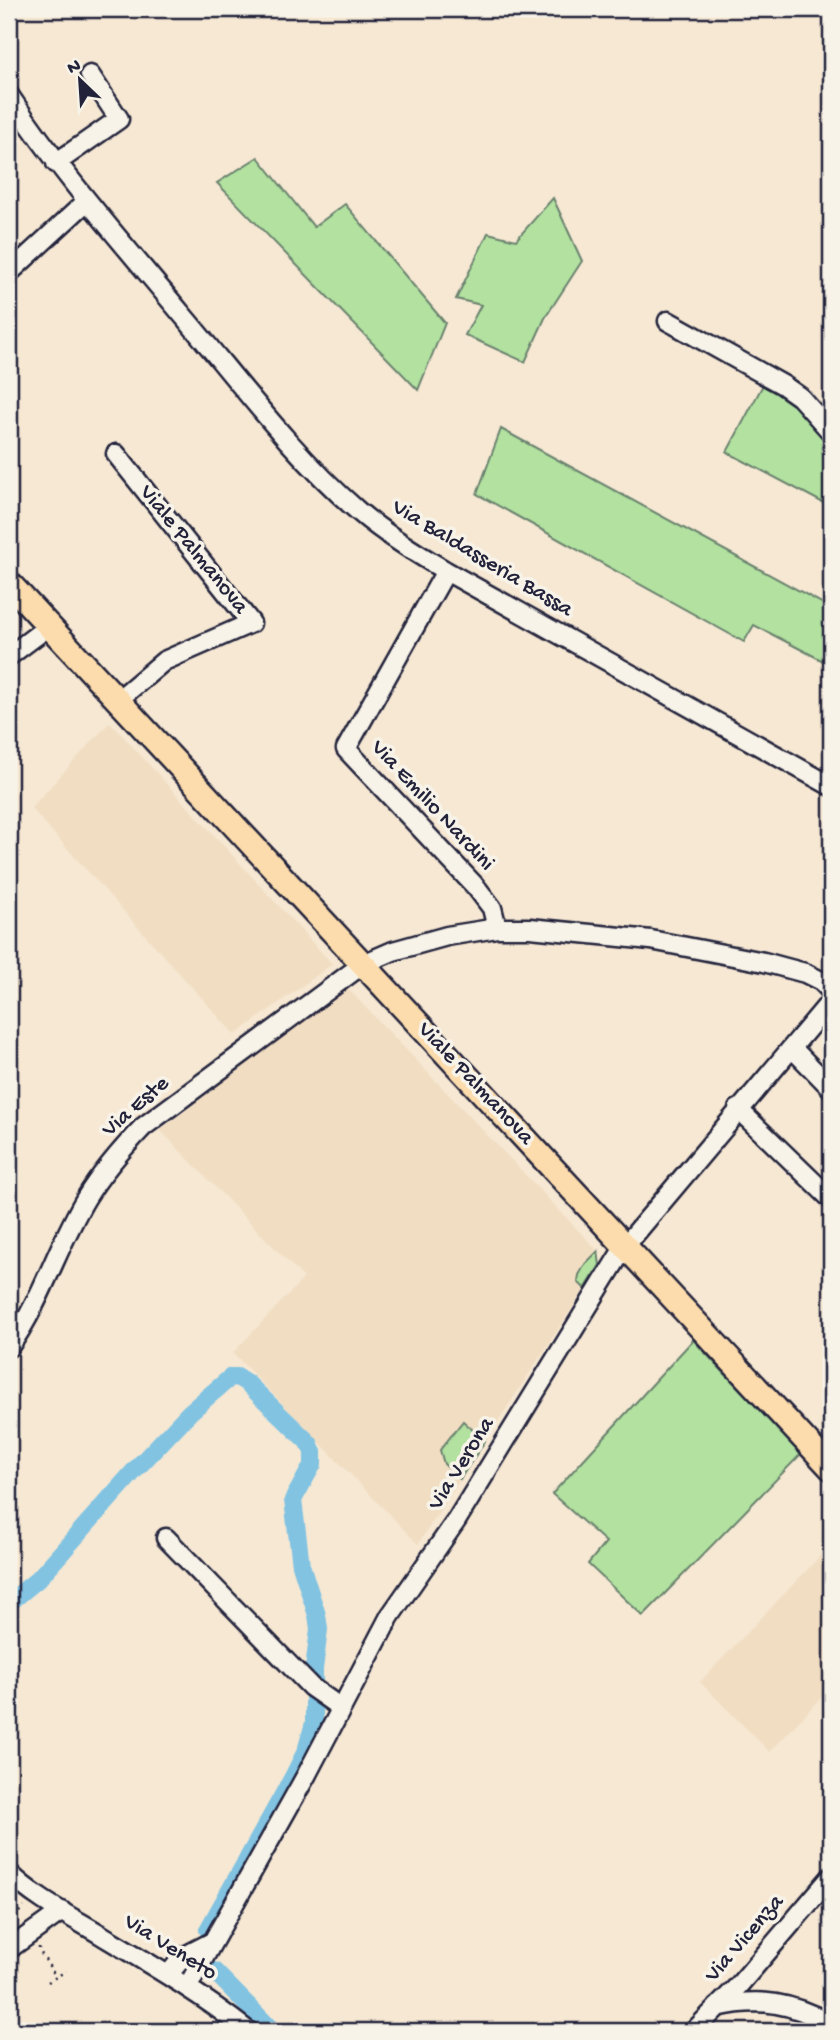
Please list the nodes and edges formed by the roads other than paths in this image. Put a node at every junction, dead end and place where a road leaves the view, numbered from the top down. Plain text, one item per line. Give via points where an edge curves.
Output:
1 (90, 75) dead end
2 (9, 94) edge
3 (56, 163) junction
4 (87, 201) junction
5 (9, 273) edge
6 (668, 321) dead end
7 (831, 432) edge
8 (116, 454) dead end
9 (446, 571) junction
10 (9, 583) edge
11 (49, 626) junction
12 (9, 656) edge
13 (118, 700) junction
14 (831, 786) edge
15 (496, 928) junction
16 (363, 964) junction
17 (831, 991) edge
18 (831, 1001) edge
19 (792, 1048) junction
20 (831, 1088) edge
21 (738, 1109) junction
22 (831, 1199) edge
23 (625, 1245) junction
24 (9, 1346) edge
25 (831, 1468) edge
26 (166, 1538) dead end
27 (341, 1708) junction
28 (9, 1873) edge
29 (831, 1877) edge
30 (62, 1912) junction
31 (212, 1942) junction
32 (9, 1949) edge
33 (168, 1975) junction
34 (187, 1986) junction
35 (717, 2007) junction
36 (831, 2024) edge
37 (248, 2031) edge
38 (695, 2031) edge

1 - 3 street via 119,119
2 - 3 street, Via Baldasseria Bassa
3 - 4 street, Via Baldasseria Bassa
4 - 5 street
4 - 9 street, Via Baldasseria Bassa via 330,484 387,533
6 - 7 street via 783,385
8 - 13 street, Viale Palmanova via 251,622 164,662
9 - 14 street, Via Baldasseria Bassa
9 - 15 street, Via Emilio Nardini via 346,749 476,887 492,908
10 - 11 main road, Viale Palmanova
11 - 12 street
11 - 13 main road, Viale Palmanova
13 - 16 main road, Viale Palmanova
15 - 16 street via 424,941
15 - 17 street via 597,934 686,946 806,973
16 - 23 main road, Viale Palmanova
16 - 24 street, Via Este via 143,1127 121,1149 86,1198 35,1304
18 - 19 street, Via Verona
19 - 20 street
19 - 21 street, Via Verona
21 - 22 street
21 - 23 street, Via Verona
23 - 25 main road, Viale Palmanova
23 - 27 street, Via Verona via 456,1521 390,1616
26 - 27 street via 316,1691
27 - 31 street, Via Verona
28 - 30 street, Via Veneto
29 - 35 street, Via Vicenza
30 - 32 street
30 - 33 street, Via Veneto
31 - 33 street via 183,1957
31 - 34 street, Via Verona
33 - 34 street, Via Veneto
34 - 37 street, Via Veneto
35 - 36 street via 769,2002
35 - 38 street, Via Vicenza

